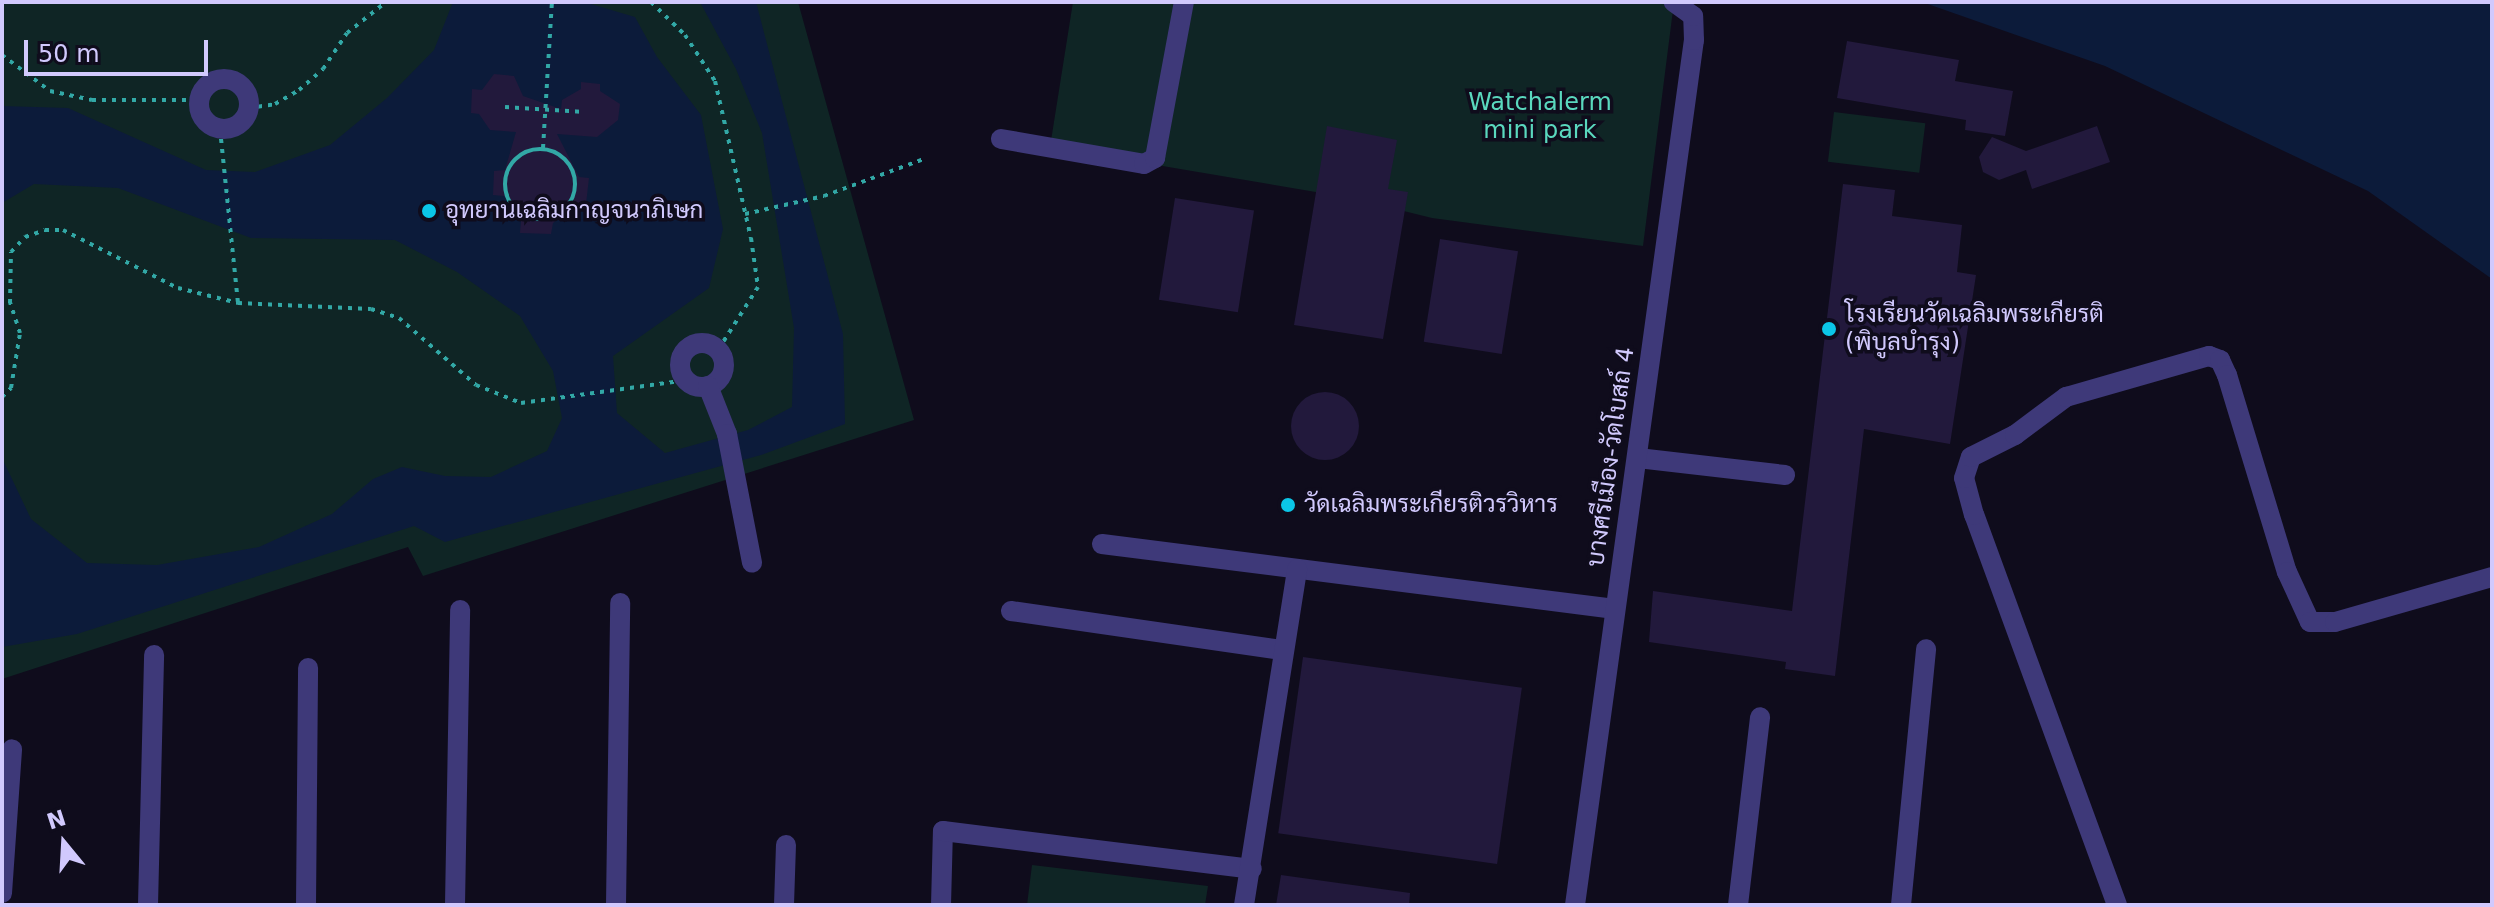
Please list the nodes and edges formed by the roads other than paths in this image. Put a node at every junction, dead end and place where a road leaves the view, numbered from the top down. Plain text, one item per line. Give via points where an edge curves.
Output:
1 (1184, 2) edge
2 (1674, 2) edge
3 (220, 129) joint
4 (1001, 139) dead end
5 (708, 386) junction
6 (1638, 458) junction
7 (1785, 475) dead end
8 (1102, 544) dead end
9 (752, 563) dead end
10 (1297, 569) junction
11 (2492, 577) edge
12 (620, 603) dead end
13 (1615, 609) junction
14 (460, 610) dead end
15 (1011, 611) dead end
16 (1926, 649) dead end
17 (1283, 650) junction
18 (154, 655) dead end
19 (308, 668) dead end
20 (1760, 717) dead end
21 (12, 749) dead end
22 (786, 845) dead end
23 (1252, 869) junction
24 (2, 893) edge
25 (148, 905) edge
26 (306, 905) edge
27 (455, 905) edge
28 (616, 905) edge
29 (784, 905) edge
30 (941, 905) edge
31 (1244, 905) edge
32 (1575, 905) edge
33 (1738, 905) edge
34 (1901, 905) edge
35 (2117, 905) edge

1 - 4 street via 1155,158 1144,164
2 - 6 street, บางศรีเมือง-วัดโบสถ์ 4 via 1693,16
3 - 3 street via 205,121 199,100 208,85 224,79 241,86 248,108 237,125
5 - 5 street via 687,380 680,365 686,351 705,344 718,350 723,372
5 - 9 street via 727,434
6 - 7 street
6 - 13 street, บางศรีเมือง-วัดโบสถ์ 4
8 - 10 street
10 - 13 street
10 - 17 street
11 - 35 street via 2335,622 2310,622 2287,572 2227,375 2220,360 2209,356 2059,401 2015,435 1971,457 1964,478
12 - 28 street
13 - 32 street, บางศรีเมือง-วัดโบสถ์ 4
14 - 27 street
15 - 17 street
16 - 34 street
17 - 23 street
18 - 25 street
19 - 26 street
20 - 33 street
21 - 24 street
22 - 29 street
23 - 30 street via 943,831
23 - 31 street

